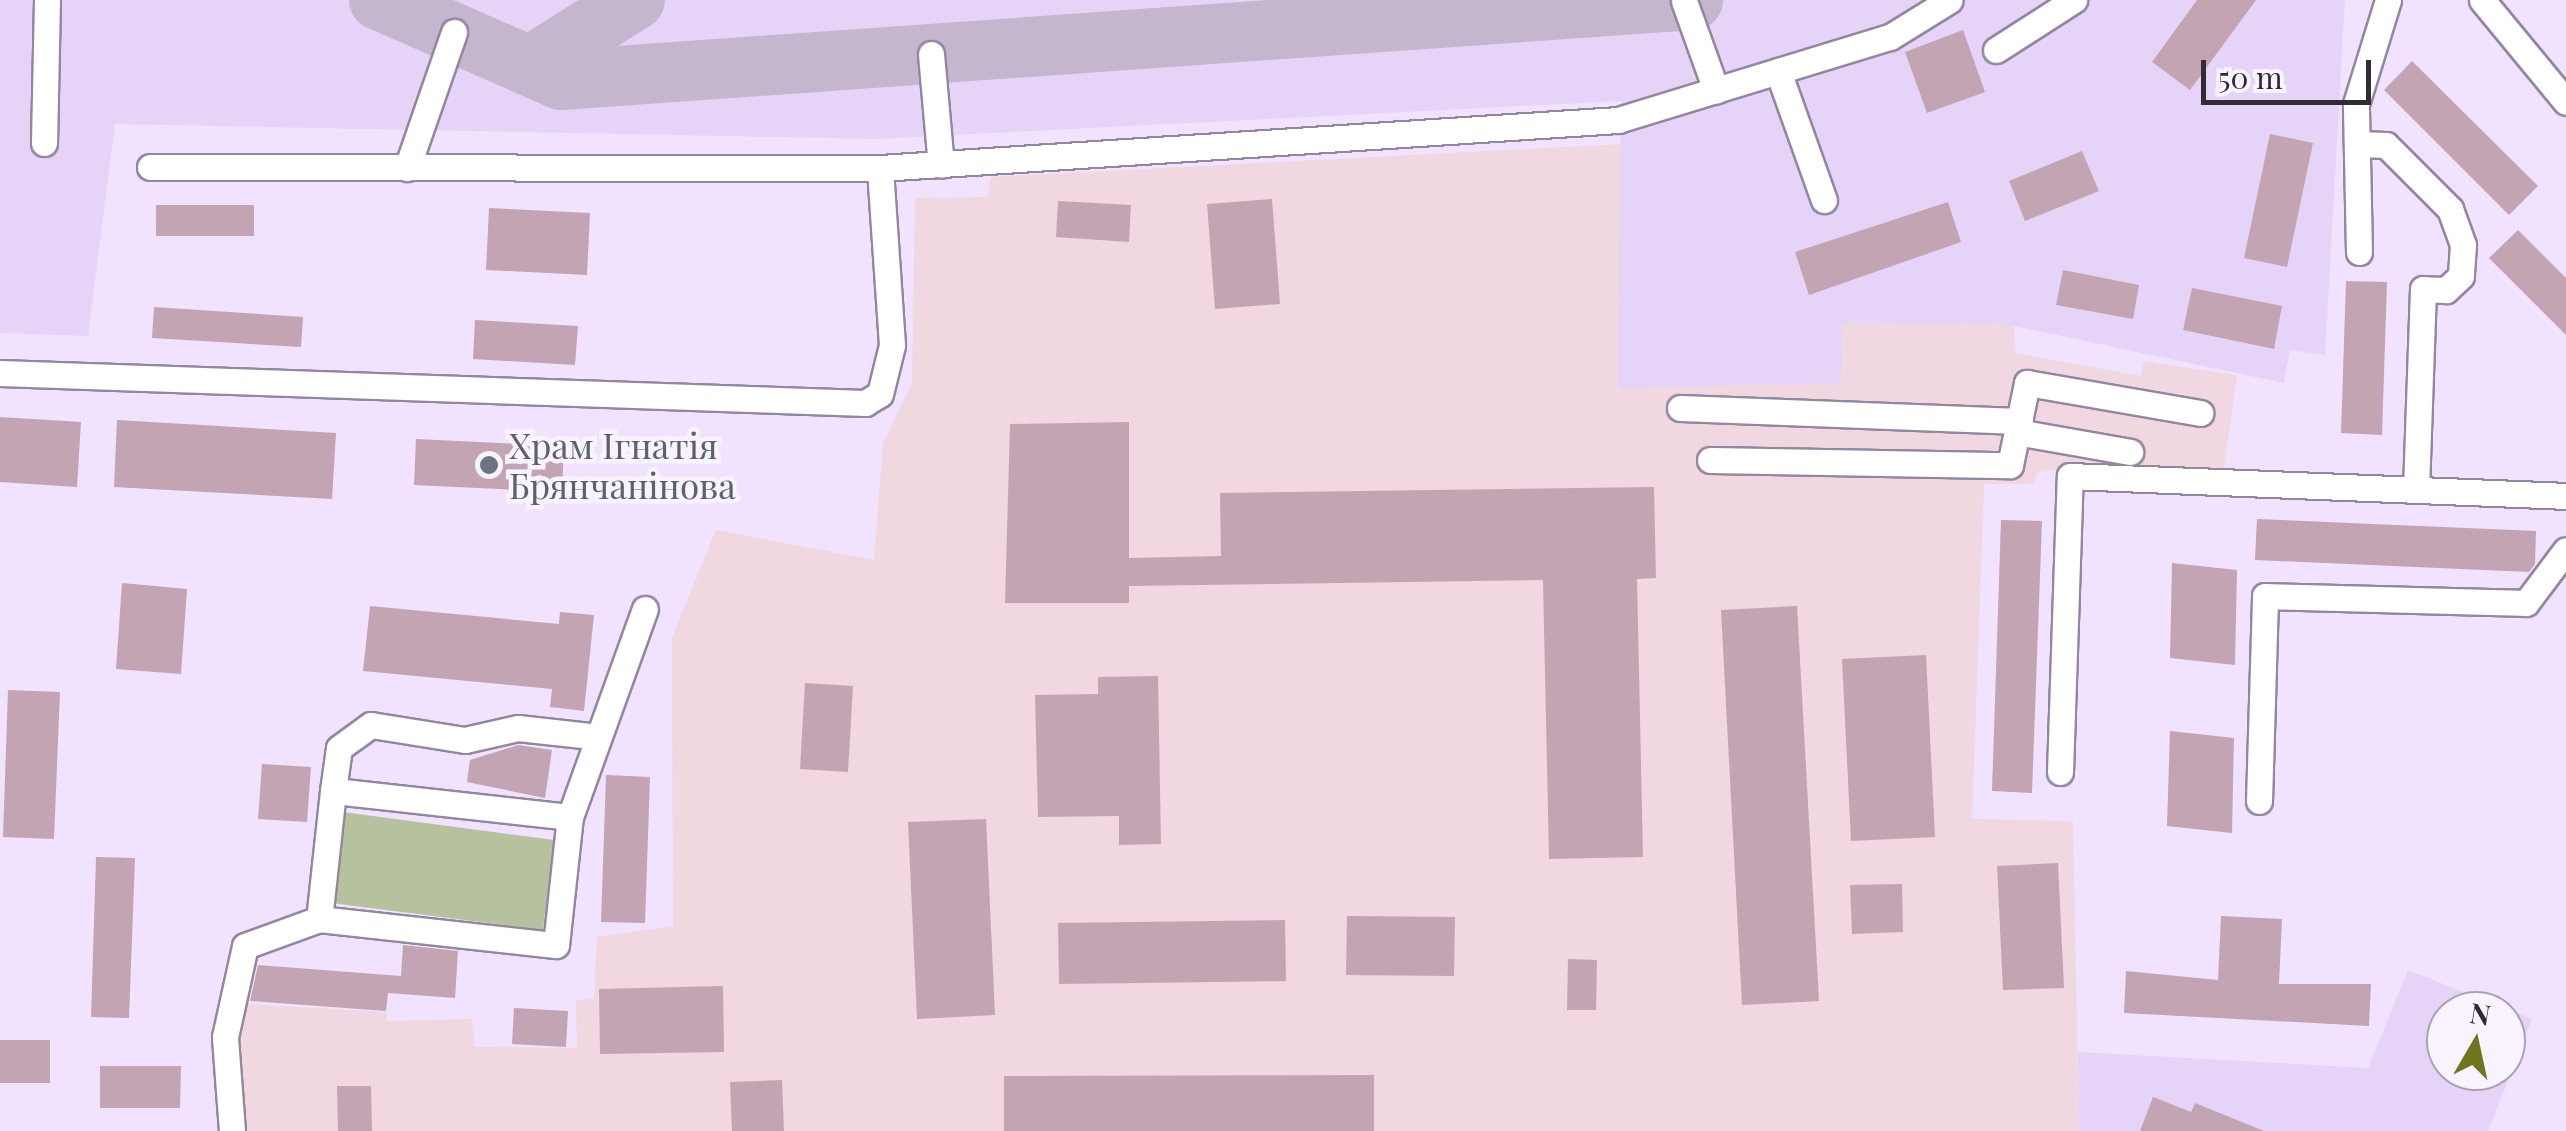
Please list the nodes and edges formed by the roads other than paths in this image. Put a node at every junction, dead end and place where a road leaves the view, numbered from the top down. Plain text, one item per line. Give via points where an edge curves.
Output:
1 (47, 0) edge
2 (1684, 0) edge
3 (1950, 0) edge
4 (2074, 0) edge
5 (2388, 0) edge
6 (2482, 0) edge
7 (454, 32) dead end
8 (1996, 50) dead end
9 (931, 54) dead end
10 (1778, 71) junction
11 (1716, 90) junction
12 (2566, 102) edge
13 (44, 142) dead end
14 (2357, 144) junction
15 (941, 165) junction
16 (150, 168) dead end
17 (407, 168) junction
18 (880, 168) junction
19 (1824, 200) dead end
20 (2360, 252) dead end
21 (0, 373) edge
22 (1680, 408) dead end
23 (2200, 413) dead end
24 (2018, 426) junction
25 (2052, 438) junction
26 (2130, 452) dead end
27 (1710, 460) dead end
28 (2070, 476) junction
29 (2416, 490) junction
30 (2566, 496) edge
31 (2566, 550) edge
32 (645, 609) dead end
33 (598, 738) junction
34 (2060, 772) dead end
35 (333, 791) junction
36 (2260, 801) dead end
37 (570, 818) junction
38 (319, 919) junction
39 (232, 1131) edge

1 - 13 lane
2 - 11 lane
3 - 10 lane via 1890,38
4 - 8 lane
5 - 14 lane via 2362,63
6 - 12 lane
7 - 17 lane
9 - 15 lane
10 - 11 lane
10 - 19 lane
11 - 15 lane via 1618,120
14 - 20 lane
14 - 29 lane via 2386,145 2450,209 2463,245 2461,276 2446,290 2423,289
15 - 18 lane
16 - 17 lane
17 - 18 lane
18 - 21 lane via 892,346 880,394 866,403
22 - 24 lane
23 - 24 lane via 2028,383
24 - 25 lane
24 - 27 lane via 2010,466
25 - 26 lane
25 - 28 lane
28 - 29 lane
28 - 34 lane
29 - 30 lane
31 - 36 lane via 2526,603 2265,596
32 - 33 lane
33 - 35 lane via 518,728 465,740 370,726 339,748
33 - 37 lane
35 - 37 lane
35 - 38 lane
37 - 38 lane via 556,945
38 - 39 lane via 244,946 225,1038

